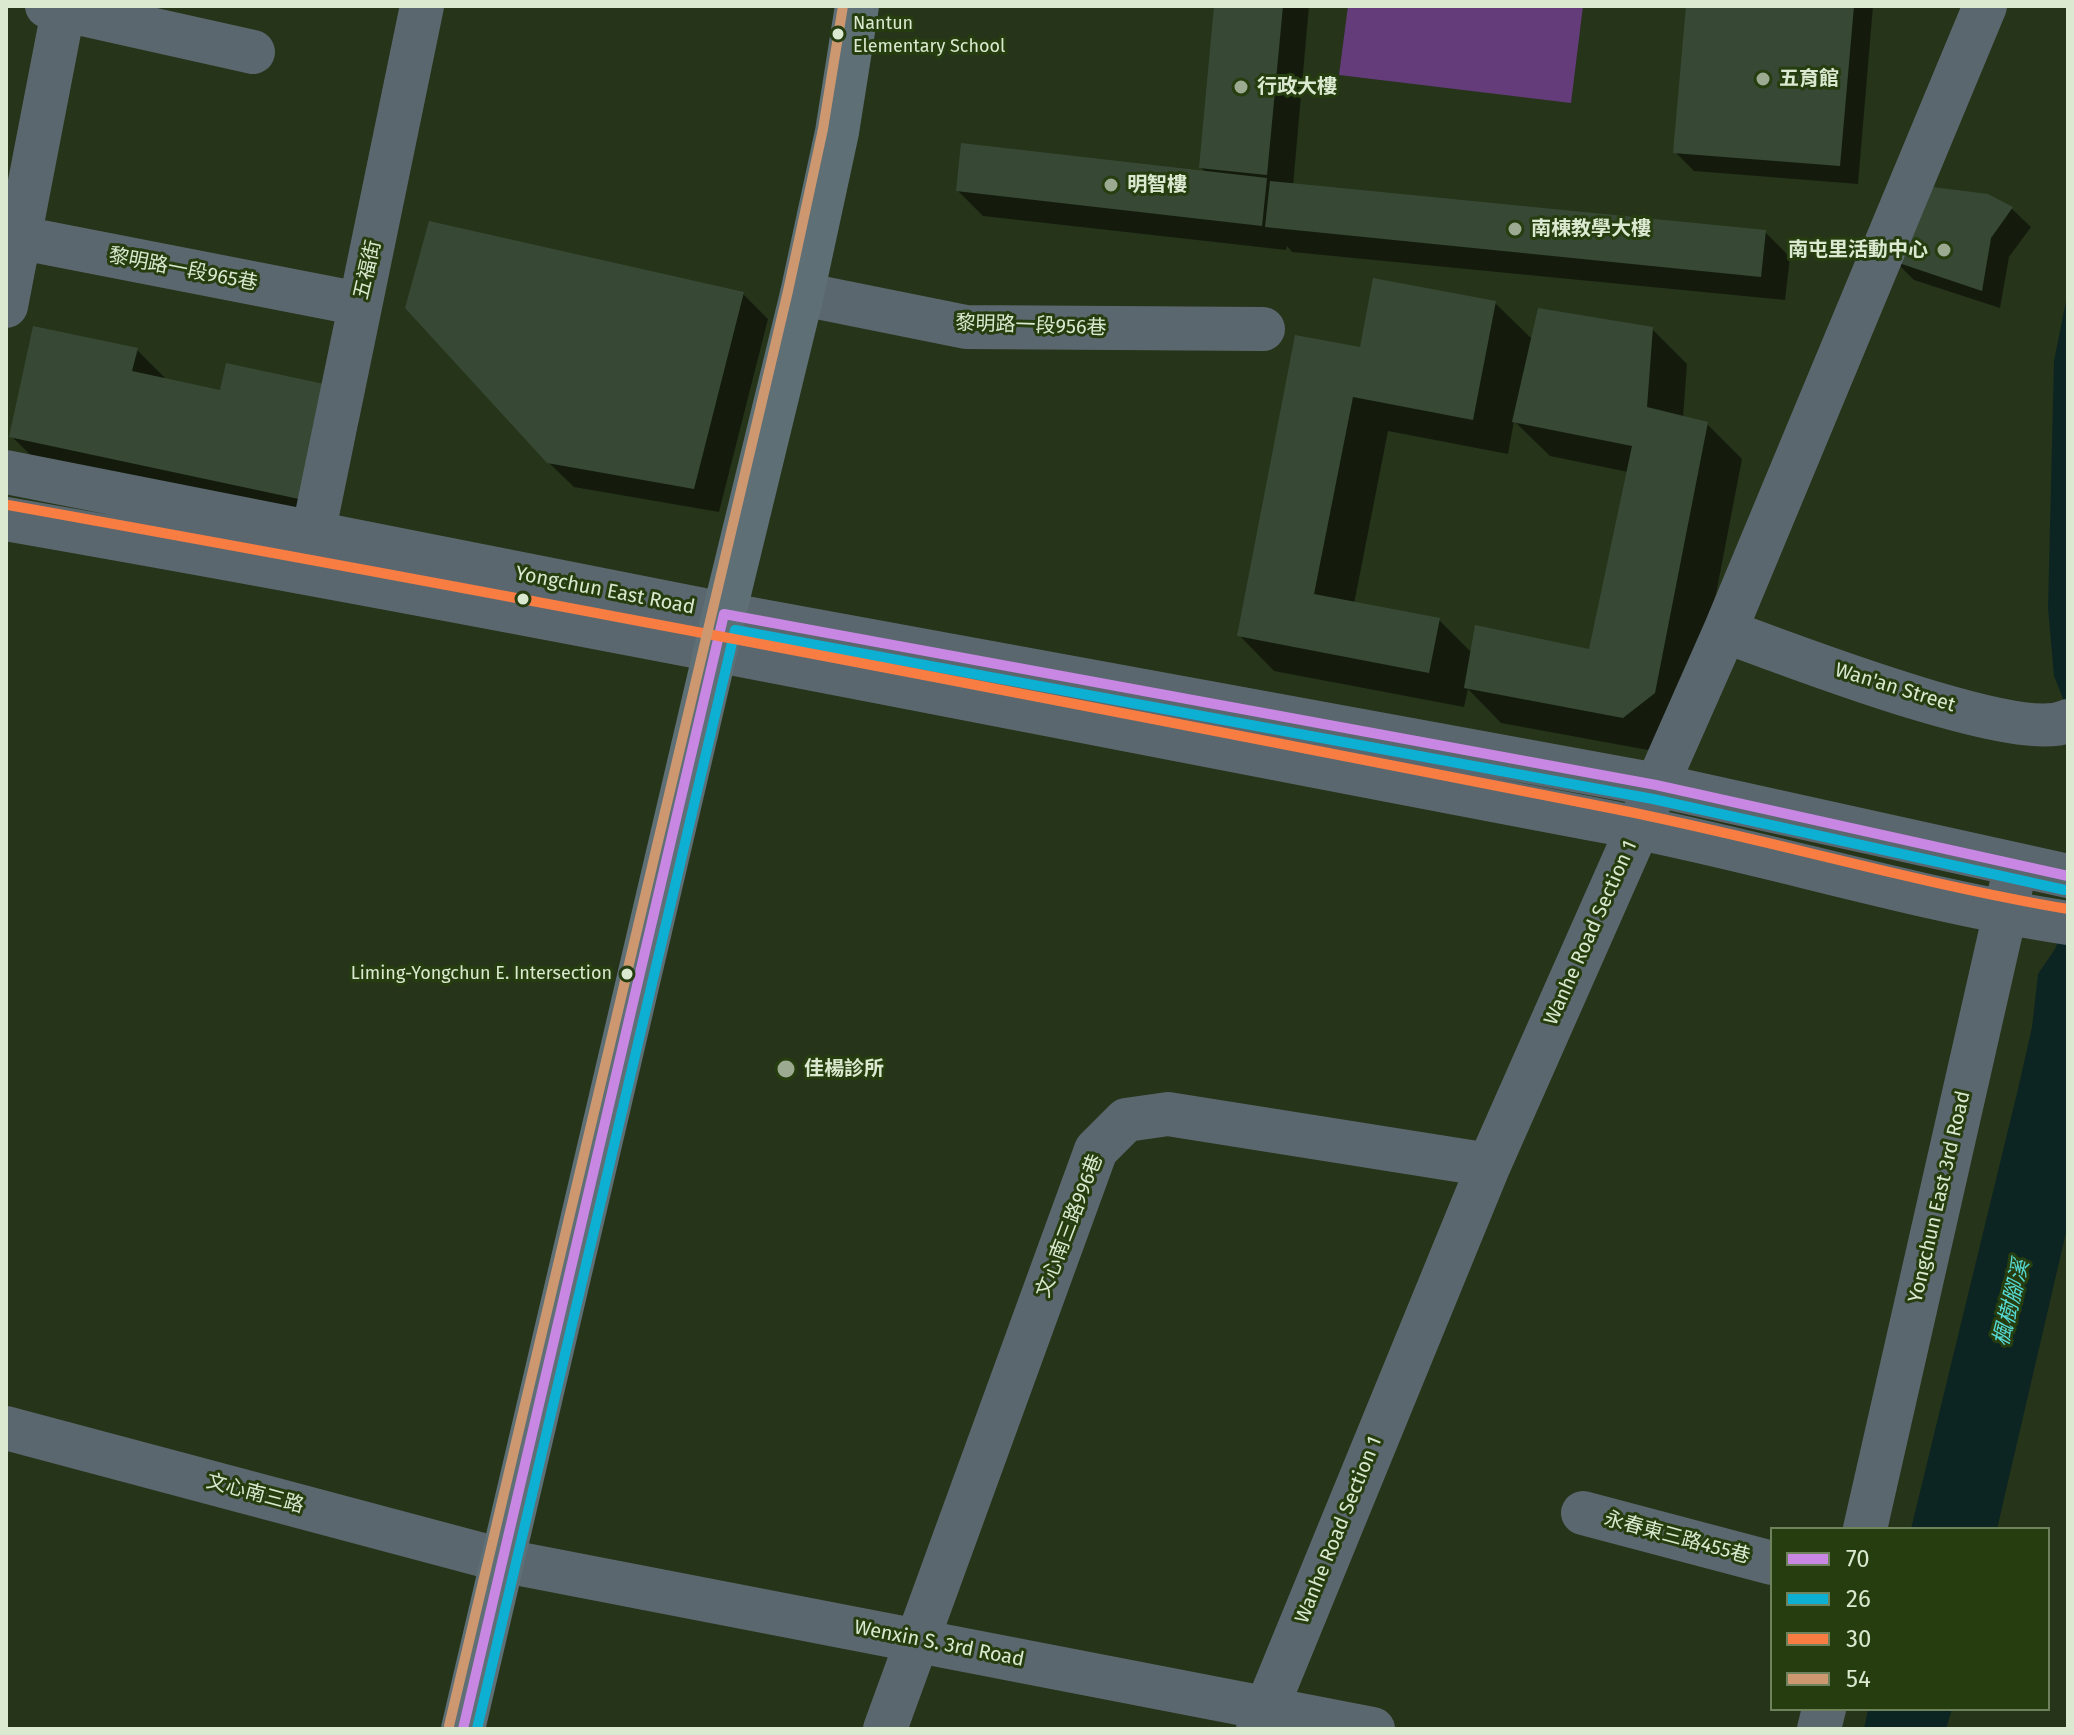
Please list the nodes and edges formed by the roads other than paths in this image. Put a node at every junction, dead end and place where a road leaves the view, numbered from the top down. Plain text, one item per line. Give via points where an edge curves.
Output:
1 (422, 6) edge
2 (857, 6) edge
3 (1985, 6) edge
4 (58, 7) edge
5 (253, 52) dead end
6 (13, 236) edge
7 (802, 294) junction
8 (360, 304) junction
9 (6, 306) edge
10 (1263, 329) dead end
11 (6, 472) edge
12 (6, 519) edge
13 (313, 534) junction
14 (721, 631) junction
15 (1725, 631) junction
16 (2063, 723) edge
17 (1656, 785) junction
18 (1637, 828) junction
19 (2046, 872) edge
20 (2038, 918) edge
21 (1489, 1165) junction
22 (6, 1428) edge
23 (1583, 1513) dead end
24 (1866, 1527) edge
25 (505, 1561) junction
26 (1770, 1562) edge
27 (915, 1640) junction
28 (1262, 1718) edge
29 (463, 1729) edge
30 (885, 1729) edge
31 (1373, 1729) edge

1 - 8 street, 五福街
2 - 7 main road
3 - 15 street, Wanhe Road Section 1
4 - 5 street
4 - 6 street
6 - 8 street, 黎明路一段965巷
6 - 9 street
7 - 10 street, 黎明路一段956巷 via 966,327
7 - 14 main road
8 - 13 street, 五福街
11 - 13 street, Yongchun East Road
12 - 14 street, Yongchun East Road
13 - 14 street, Yongchun East Road
14 - 17 street, Yongchun East Road
14 - 18 street, Yongchun East Road via 1055,717
14 - 25 main road
15 - 16 street, Wan'an Street via 1883,688 2024,724
15 - 17 street, Wanhe Road Section 1
17 - 18 street, Wanhe Road Section 1
17 - 19 street, Yongchun East Road
18 - 20 street, Yongchun East Road
18 - 21 street, Wanhe Road Section 1
19 - 20 street, Yongchun East 3rd Road
20 - 24 street, Yongchun East 3rd Road
21 - 27 street, 文心南三路996巷 via 1168,1114 1126,1120 1096,1150
21 - 28 street, Wanhe Road Section 1
22 - 25 street, 文心南三路
23 - 26 street, 永春東三路455巷
25 - 27 street, Wenxin S. 3rd Road
25 - 29 main road
27 - 28 street, Wenxin S. 3rd Road
27 - 30 street, 文心南三路996巷
28 - 31 street, Wenxin S. 3rd Road

